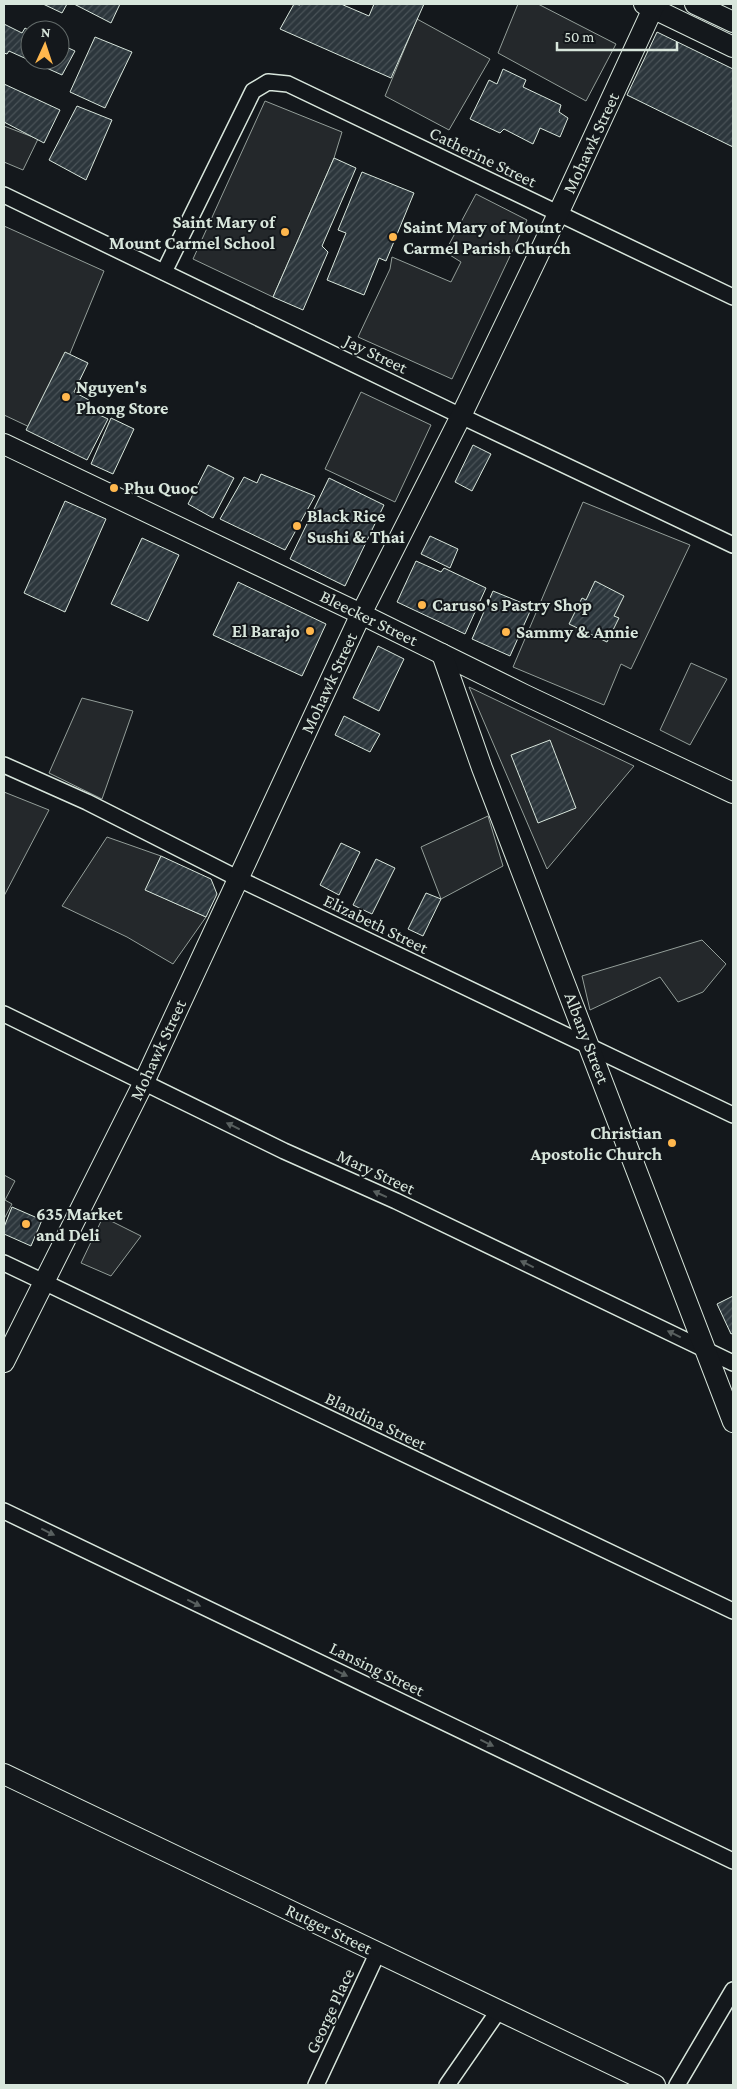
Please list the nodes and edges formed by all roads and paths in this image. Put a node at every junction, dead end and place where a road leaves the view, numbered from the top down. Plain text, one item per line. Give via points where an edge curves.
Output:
1 (695, 4) edge
2 (650, 5) edge
3 (733, 22) edge
4 (733, 47) edge
5 (4, 195) edge
6 (558, 214) junction
7 (164, 272) junction
8 (733, 297) edge
9 (461, 416) junction
10 (4, 444) edge
11 (733, 545) edge
12 (361, 614) junction
13 (442, 654) junction
14 (4, 765) edge
15 (733, 793) edge
16 (237, 878) junction
17 (4, 1014) edge
18 (590, 1047) junction
19 (144, 1082) junction
20 (733, 1115) edge
21 (4, 1263) edge
22 (44, 1282) junction
23 (706, 1350) junction
24 (4, 1362) edge
25 (733, 1363) edge
26 (733, 1422) edge
27 (4, 1511) edge
28 (733, 1611) edge
29 (4, 1774) edge
30 (733, 1861) edge
31 (378, 1952) junction
32 (733, 1990) edge
33 (499, 2010) junction
34 (316, 2085) edge
35 (447, 2085) edge
36 (655, 2085) edge
37 (676, 2085) edge

1 - 3 street
2 - 4 street
2 - 6 street, Mohawk Street
5 - 7 street, Jay Street
6 - 7 street, Catherine Street via 288,84 270,82 253,91
6 - 8 street, Catherine Street
6 - 9 street, Mohawk Street
7 - 9 street, Jay Street
9 - 11 street, Jay Street
9 - 12 street, Mohawk Street
10 - 12 street, Bleecker Street
12 - 13 street, Bleecker Street
12 - 16 street, Mohawk Street
13 - 15 street, Bleecker Street
13 - 18 street, Albany Street via 482,768
14 - 16 street, Elizabeth Street
16 - 18 street, Elizabeth Street
16 - 19 street, Mohawk Street
17 - 19 street, Mary Street
18 - 20 street, Elizabeth Street
18 - 23 street, Albany Street
19 - 22 street, Mohawk Street
23 -> 19 street, Mary Street
21 - 22 street, Blandina Street
22 - 24 street, Mohawk Street
22 - 28 street, Blandina Street
23 - 25 street, Mary Street
23 - 26 street, Albany Street
27 -> 30 street, Lansing Street
29 - 31 street, Rutger Street
31 - 33 street, Rutger Street
31 - 34 street, George Place
32 - 37 street
33 - 35 street
33 - 36 street, Rutger Street

